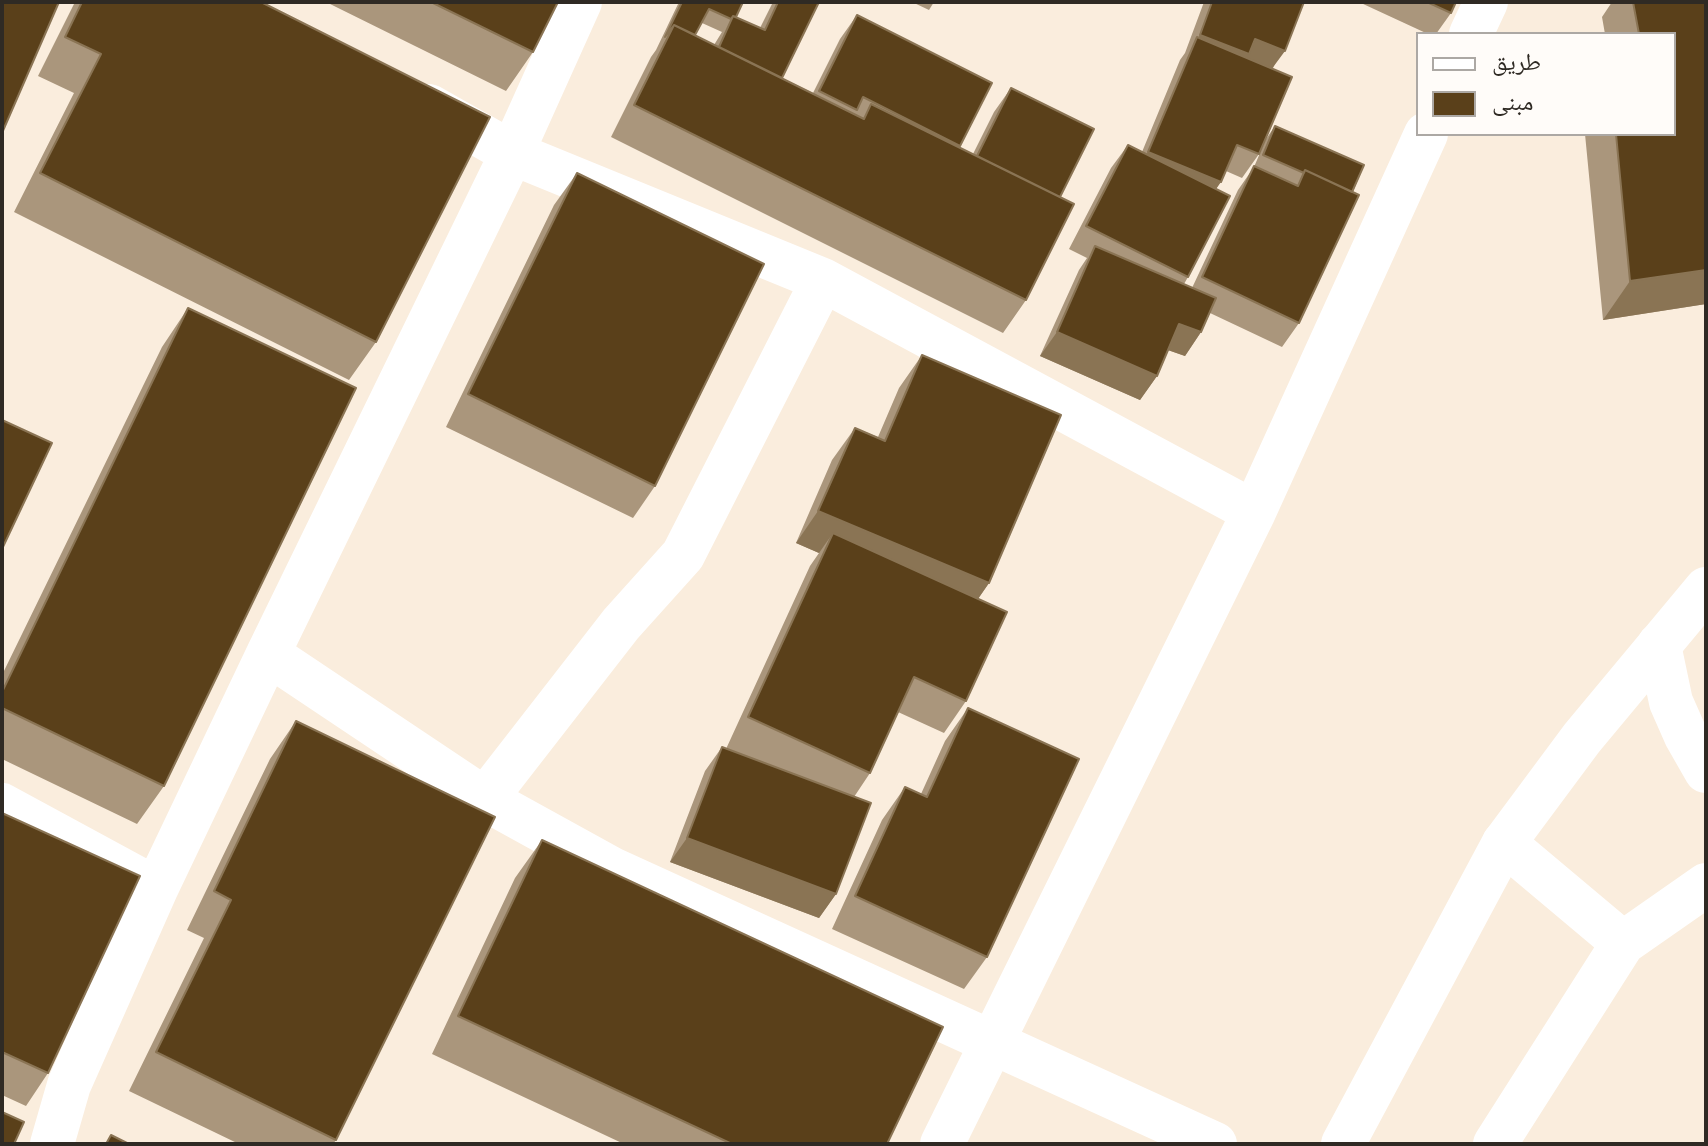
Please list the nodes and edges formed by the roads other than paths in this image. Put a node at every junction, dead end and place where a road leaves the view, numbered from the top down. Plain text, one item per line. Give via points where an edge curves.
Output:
1 (580, 2) edge
2 (1486, 2) edge
3 (1472, 32) edge
4 (391, 84) edge
5 (1425, 136) edge
6 (512, 153) junction
7 (823, 280) junction
8 (1254, 512) junction
9 (1706, 589) edge
10 (1659, 645) junction
11 (268, 654) junction
12 (1706, 771) edge
13 (485, 799) junction
14 (2, 805) edge
15 (1504, 843) junction
16 (1706, 885) edge
17 (156, 889) junction
18 (1623, 943) junction
19 (993, 1042) junction
20 (52, 1144) edge
21 (942, 1144) edge
22 (1215, 1144) edge
23 (1343, 1144) edge
24 (1495, 1144) edge

1 - 6 street
2 - 3 street
4 - 6 street
5 - 8 street
6 - 7 street
6 - 11 street
7 - 8 street
7 - 13 street via 683,555 621,624
8 - 19 street
9 - 10 street
10 - 12 street via 1671,702
10 - 15 street
11 - 13 street
11 - 17 street
13 - 19 street via 612,869
14 - 17 street
15 - 18 street
15 - 23 street
16 - 18 street
17 - 20 street via 69,1085
18 - 24 street
19 - 21 street
19 - 22 street

